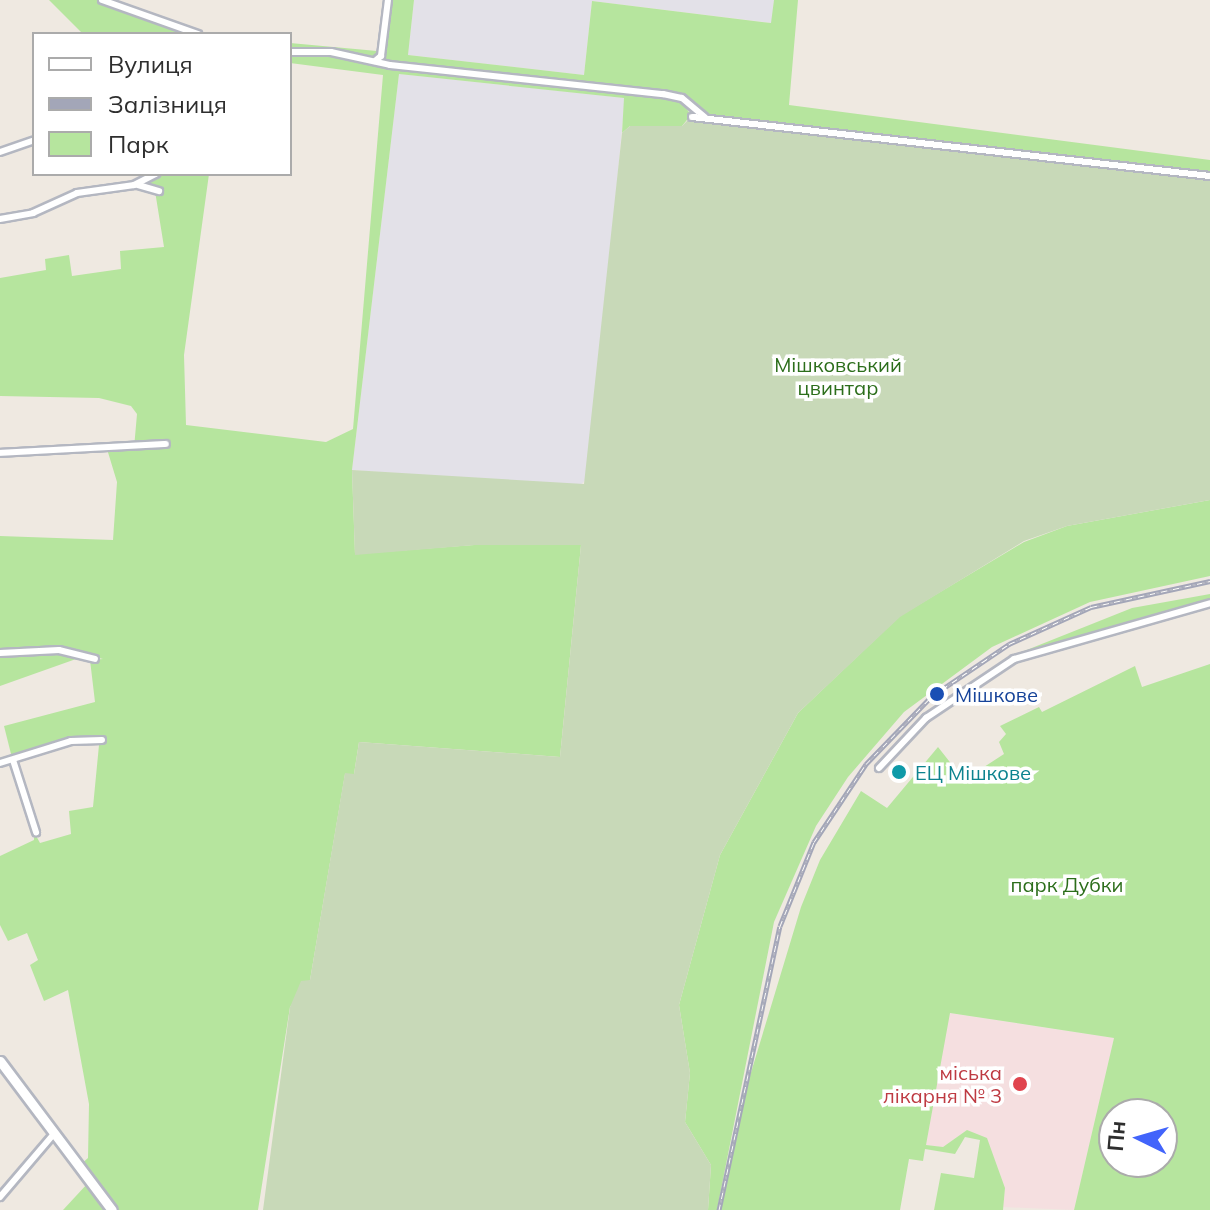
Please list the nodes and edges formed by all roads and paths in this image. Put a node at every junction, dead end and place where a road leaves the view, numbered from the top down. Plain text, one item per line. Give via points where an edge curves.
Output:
1 (102, 0) edge
2 (388, 0) edge
3 (192, 32) edge
4 (292, 52) edge
5 (381, 60) junction
6 (692, 117) dead end
7 (708, 119) junction
8 (32, 141) edge
9 (0, 152) edge
10 (152, 176) edge
11 (1210, 176) edge
12 (134, 185) junction
13 (159, 191) dead end
14 (0, 219) edge
15 (166, 444) dead end
16 (0, 453) edge
17 (1210, 603) edge
18 (0, 653) edge
19 (95, 659) dead end
20 (102, 740) dead end
21 (13, 760) junction
22 (0, 763) edge
23 (879, 768) dead end
24 (36, 832) dead end
25 (0, 1061) edge
26 (53, 1135) junction
27 (0, 1197) edge
28 (112, 1210) edge

1 - 3 street
2 - 5 street
4 - 5 street
5 - 7 street via 663,94 682,98
6 - 7 street
7 - 11 street
8 - 9 street
10 - 12 street
12 - 13 street
12 - 14 street via 77,193 33,213
15 - 16 street
17 - 23 street via 1014,659 926,718
18 - 19 street via 59,650
20 - 21 street via 71,741
21 - 22 street
21 - 24 street
25 - 26 street
26 - 27 street
26 - 28 street

